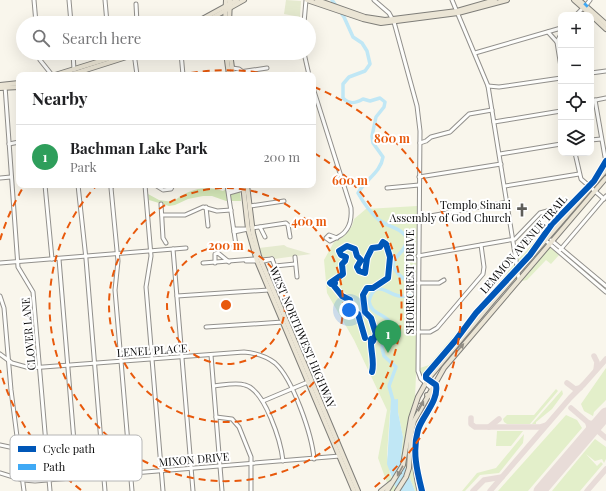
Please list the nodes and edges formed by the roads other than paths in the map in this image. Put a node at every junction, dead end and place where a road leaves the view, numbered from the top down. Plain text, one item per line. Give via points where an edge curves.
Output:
1 (34, 0) edge
2 (69, 0) edge
3 (105, 0) edge
4 (226, 0) edge
5 (237, 0) edge
6 (244, 0) edge
7 (307, 0) edge
8 (317, 0) edge
9 (452, 0) edge
10 (494, 0) edge
11 (506, 0) edge
12 (574, 0) edge
13 (579, 0) edge
14 (590, 0) edge
15 (376, 1) edge
16 (136, 4) dead end
17 (228, 5) edge
18 (327, 5) junction
19 (585, 6) junction
20 (457, 12) junction
21 (579, 12) edge
22 (589, 12) edge
23 (35, 16) edge
24 (70, 16) edge
25 (106, 16) edge
26 (137, 16) edge
27 (209, 16) edge
28 (213, 16) edge
29 (226, 16) edge
30 (229, 16) edge
31 (305, 16) edge
32 (594, 18) edge
33 (394, 20) junction
34 (606, 24) edge
35 (606, 28) edge
36 (558, 29) edge
37 (548, 32) junction
38 (558, 42) edge
39 (474, 53) junction
40 (40, 60) edge
41 (74, 60) edge
42 (104, 60) edge
43 (136, 60) edge
44 (182, 60) edge
45 (229, 60) edge
46 (230, 60) edge
47 (306, 60) edge
48 (232, 66) junction
49 (267, 68) dead end
50 (75, 71) junction
51 (606, 71) edge
52 (50, 72) edge
53 (70, 72) edge
54 (137, 72) edge
55 (183, 72) edge
56 (231, 72) edge
57 (231, 72) edge
58 (242, 72) joint
59 (308, 72) edge
60 (594, 73) edge
61 (558, 78) edge
62 (16, 84) edge
63 (2, 86) edge
64 (488, 86) junction
65 (16, 87) edge
66 (316, 97) edge
67 (606, 98) edge
68 (594, 100) edge
69 (594, 105) edge
70 (492, 110) junction
71 (558, 111) edge
72 (494, 122) junction
73 (601, 139) junction
74 (594, 140) edge
75 (16, 143) edge
76 (420, 143) junction
77 (9, 144) junction
78 (558, 144) edge
79 (500, 154) junction
80 (576, 156) edge
81 (604, 157) dead end
82 (501, 164) junction
83 (606, 170) edge
84 (579, 174) junction
85 (11, 177) junction
86 (419, 177) junction
87 (0, 178) edge
88 (606, 178) edge
89 (419, 185) junction
90 (505, 186) junction
91 (45, 188) edge
92 (78, 188) edge
93 (111, 188) edge
94 (145, 188) edge
95 (161, 188) edge
96 (172, 188) edge
97 (228, 188) edge
98 (241, 188) edge
99 (245, 188) edge
100 (245, 188) edge
101 (388, 188) dead end
102 (593, 190) junction
103 (228, 191) junction
104 (605, 198) edge
105 (284, 201) dead end
106 (508, 202) junction
107 (161, 204) dead end
108 (250, 206) junction
109 (206, 207) junction
110 (558, 208) dead end
111 (231, 210) junction
112 (162, 215) junction
113 (419, 218) junction
114 (208, 226) dead end
115 (260, 227) junction
116 (250, 228) junction
117 (234, 230) junction
118 (265, 237) dead end
119 (290, 237) dead end
120 (337, 238) dead end
121 (514, 239) junction
122 (549, 240) junction
123 (166, 243) dead end
124 (236, 245) dead end
125 (481, 245) junction
126 (186, 248) dead end
127 (173, 249) junction
128 (560, 250) junction
129 (150, 251) junction
130 (118, 254) junction
131 (418, 256) junction
132 (85, 257) junction
133 (295, 257) dead end
134 (52, 259) junction
135 (59, 259) junction
136 (259, 260) junction
137 (18, 262) junction
138 (229, 262) junction
139 (0, 263) edge
140 (203, 263) dead end
141 (215, 263) junction
142 (296, 264) junction
143 (275, 266) junction
144 (587, 270) junction
145 (519, 272) junction
146 (584, 273) junction
147 (297, 277) dead end
148 (596, 278) junction
149 (519, 279) junction
150 (444, 280) dead end
151 (593, 281) junction
152 (282, 283) dead end
153 (418, 283) junction
154 (606, 286) edge
155 (271, 290) junction
156 (606, 292) edge
157 (0, 296) edge
158 (177, 296) junction
159 (492, 302) junction
160 (496, 305) junction
161 (285, 322) junction
162 (206, 326) dead end
163 (418, 332) junction
164 (0, 354) edge
165 (211, 355) junction
166 (182, 356) junction
167 (152, 359) junction
168 (8, 360) junction
169 (301, 360) junction
170 (121, 361) junction
171 (95, 363) junction
172 (68, 366) junction
173 (40, 368) junction
174 (310, 382) junction
175 (426, 382) junction
176 (214, 386) junction
177 (432, 387) junction
178 (292, 389) junction
179 (427, 395) junction
180 (432, 398) junction
181 (263, 401) junction
182 (216, 417) junction
183 (17, 435) edge
184 (45, 435) edge
185 (74, 435) edge
186 (101, 435) edge
187 (127, 435) edge
188 (0, 445) edge
189 (10, 447) edge
190 (341, 456) junction
191 (314, 459) junction
192 (283, 461) junction
193 (252, 464) junction
194 (220, 466) junction
195 (191, 469) junction
196 (161, 471) junction
197 (0, 473) edge
198 (142, 473) edge
199 (10, 476) edge
200 (351, 478) junction
201 (23, 481) edge
202 (49, 481) edge
203 (104, 481) edge
204 (131, 481) edge
205 (392, 482) junction
206 (24, 491) edge
207 (50, 491) edge
208 (105, 491) edge
209 (132, 491) edge
210 (163, 491) edge
211 (193, 491) edge
212 (222, 491) edge
213 (251, 491) edge
214 (354, 491) edge
215 (358, 491) edge
216 (381, 491) edge
217 (387, 491) edge
218 (397, 491) edge
219 (419, 491) edge

1 - 23 street
2 - 24 street
3 - 25 street
4 - 17 main road
5 - 17 main road
6 - 17 main road
7 - 18 main road
7 - 31 street
8 - 18 main road
9 - 20 street
10 - 20 main road
11 - 20 main road
12 - 19 main road
13 - 19 main road
14 - 19 street
15 - 33 street
16 - 26 street
17 - 27 main road
17 - 28 main road
17 - 29 main road
17 - 30 main road
18 - 33 main road via 345,12
19 - 21 street
19 - 22 main road
19 - 34 main road
20 - 33 main road
20 - 39 street
32 - 35 main road
33 - 76 street, SHORECREST DRIVE via 418,112
36 - 37 street
37 - 38 street
37 - 39 street
39 - 64 street
40 - 52 street
41 - 50 street
42 - 50 main road
43 - 54 street
44 - 55 street
45 - 57 main road
46 - 48 main road
47 - 59 street
48 - 56 main road
48 - 58 street
49 - 58 street
50 - 53 main road
51 - 60 street
61 - 64 street via 499,87
62 - 63 main road
63 - 65 main road
63 - 77 street, CLOVER LANE
64 - 70 street
66 - 120 street via 351,208 350,225 342,236
67 - 68 street
69 - 73 street
70 - 72 street
70 - 76 street via 469,114 450,132
71 - 72 street
72 - 79 street
73 - 74 street
73 - 81 street
75 - 77 street
76 - 86 street, SHORECREST DRIVE
77 - 85 street, CLOVER LANE
78 - 79 street
79 - 82 street
80 - 84 street
82 - 86 street
82 - 90 street
83 - 102 main road
84 - 90 street
84 - 102 street
85 - 87 street
85 - 137 street, CLOVER LANE
86 - 89 street, SHORECREST DRIVE
88 - 102 main road
89 - 101 street
89 - 113 street, SHORECREST DRIVE
90 - 106 street
91 - 134 street
92 - 132 street
93 - 130 street
94 - 129 street
95 - 96 street
97 - 103 street
98 - 103 street
99 - 108 main road, WEST NORTHWEST HIGHWAY
100 - 116 main road, WEST NORTHWEST HIGHWAY
102 - 104 street
102 - 122 main road
103 - 111 street
104 - 128 street
105 - 108 street
106 - 113 street
106 - 121 street
107 - 112 street
108 - 116 main road, WEST NORTHWEST HIGHWAY
109 - 111 street via 217,211
109 - 112 street via 185,214
109 - 114 street
110 - 121 street via 540,213 521,235
111 - 117 street
112 - 123 street via 163,238
113 - 131 street, SHORECREST DRIVE
115 - 116 street
115 - 118 street
115 - 119 street via 287,224
116 - 117 street
116 - 136 main road, WEST NORTHWEST HIGHWAY
117 - 124 street
121 - 125 street
121 - 145 street
122 - 128 street
122 - 145 main road
122 - 149 main road
125 - 131 street
125 - 163 street via 484,267 480,278 437,328 430,332
126 - 127 street
127 - 129 street
127 - 158 street
128 - 144 street
128 - 146 street
129 - 130 street
129 - 167 street via 151,261 146,287
130 - 132 street
130 - 170 street via 115,290
131 - 153 street, SHORECREST DRIVE
132 - 135 street
132 - 171 street
133 - 142 street
134 - 135 street
134 - 137 street
135 - 172 street
136 - 138 street
136 - 143 street via 270,260
136 - 155 main road, WEST NORTHWEST HIGHWAY
137 - 139 street
137 - 173 street, CLOVER LANE via 19,271 31,285 33,292
138 - 141 street
138 - 141 street via 218,253 215,254
140 - 141 street
142 - 143 street
142 - 147 street
143 - 152 street
144 - 146 street
144 - 148 street
145 - 149 street
145 - 159 main road
146 - 151 street
148 - 151 street
148 - 154 street
149 - 160 main road
150 - 153 street via 439,283
151 - 156 street
153 - 163 street, SHORECREST DRIVE
155 - 158 street
155 - 161 main road, WEST NORTHWEST HIGHWAY
157 - 168 street via 4,308
158 - 166 street
159 - 160 main road
159 - 175 main road
177 -> 160 main road via 446,364
161 - 162 street
161 - 169 main road, WEST NORTHWEST HIGHWAY
163 - 175 street, SHORECREST DRIVE via 418,371
164 - 168 street, LENEL PLACE
165 - 166 street, LENEL PLACE
165 - 176 street
165 - 178 street, LENEL PLACE via 251,353 266,357 283,372
166 - 167 street, LENEL PLACE
166 - 195 street
167 - 170 street, LENEL PLACE
167 - 196 street
168 - 173 street, LENEL PLACE via 24,367
168 - 183 street
169 - 174 main road, WEST NORTHWEST HIGHWAY
169 - 174 main road, WEST NORTHWEST HIGHWAY via 303,372
170 - 171 street, LENEL PLACE
170 - 187 street
171 - 172 street, LENEL PLACE
171 - 186 street
172 - 173 street, LENEL PLACE
172 - 185 street
173 - 184 street, CLOVER LANE
174 - 178 street
174 - 190 main road, WEST NORTHWEST HIGHWAY
175 - 177 street, SHORECREST DRIVE
175 -> 205 main road via 411,418 405,460
176 - 181 street via 246,385 256,391
176 - 182 street
177 - 179 main road
177 - 180 street via 435,392
178 - 181 street
178 - 191 street, LENEL PLACE via 309,432
179 - 180 main road
218 -> 179 main road via 408,471 413,427
180 - 219 street via 420,420 414,441 414,467
181 - 192 street via 279,440
182 - 193 street via 228,418 237,423 250,452
182 - 194 street
188 - 189 street
190 - 191 street, MIXON DRIVE
190 - 200 main road, WEST NORTHWEST HIGHWAY
191 - 192 street, MIXON DRIVE
192 - 193 street, MIXON DRIVE
193 - 194 street, MIXON DRIVE
193 - 213 street
194 - 195 street, MIXON DRIVE
194 - 212 street
195 - 196 street, MIXON DRIVE
195 - 211 street
196 - 198 street, MIXON DRIVE
196 - 210 street
197 - 199 street, MIXON DRIVE
200 - 214 main road, WEST NORTHWEST HIGHWAY
200 - 215 main road, WEST NORTHWEST HIGHWAY
201 - 206 street
202 - 207 street, CLOVER LANE
203 - 208 street
204 - 209 street
205 - 216 main road
205 - 217 main road

